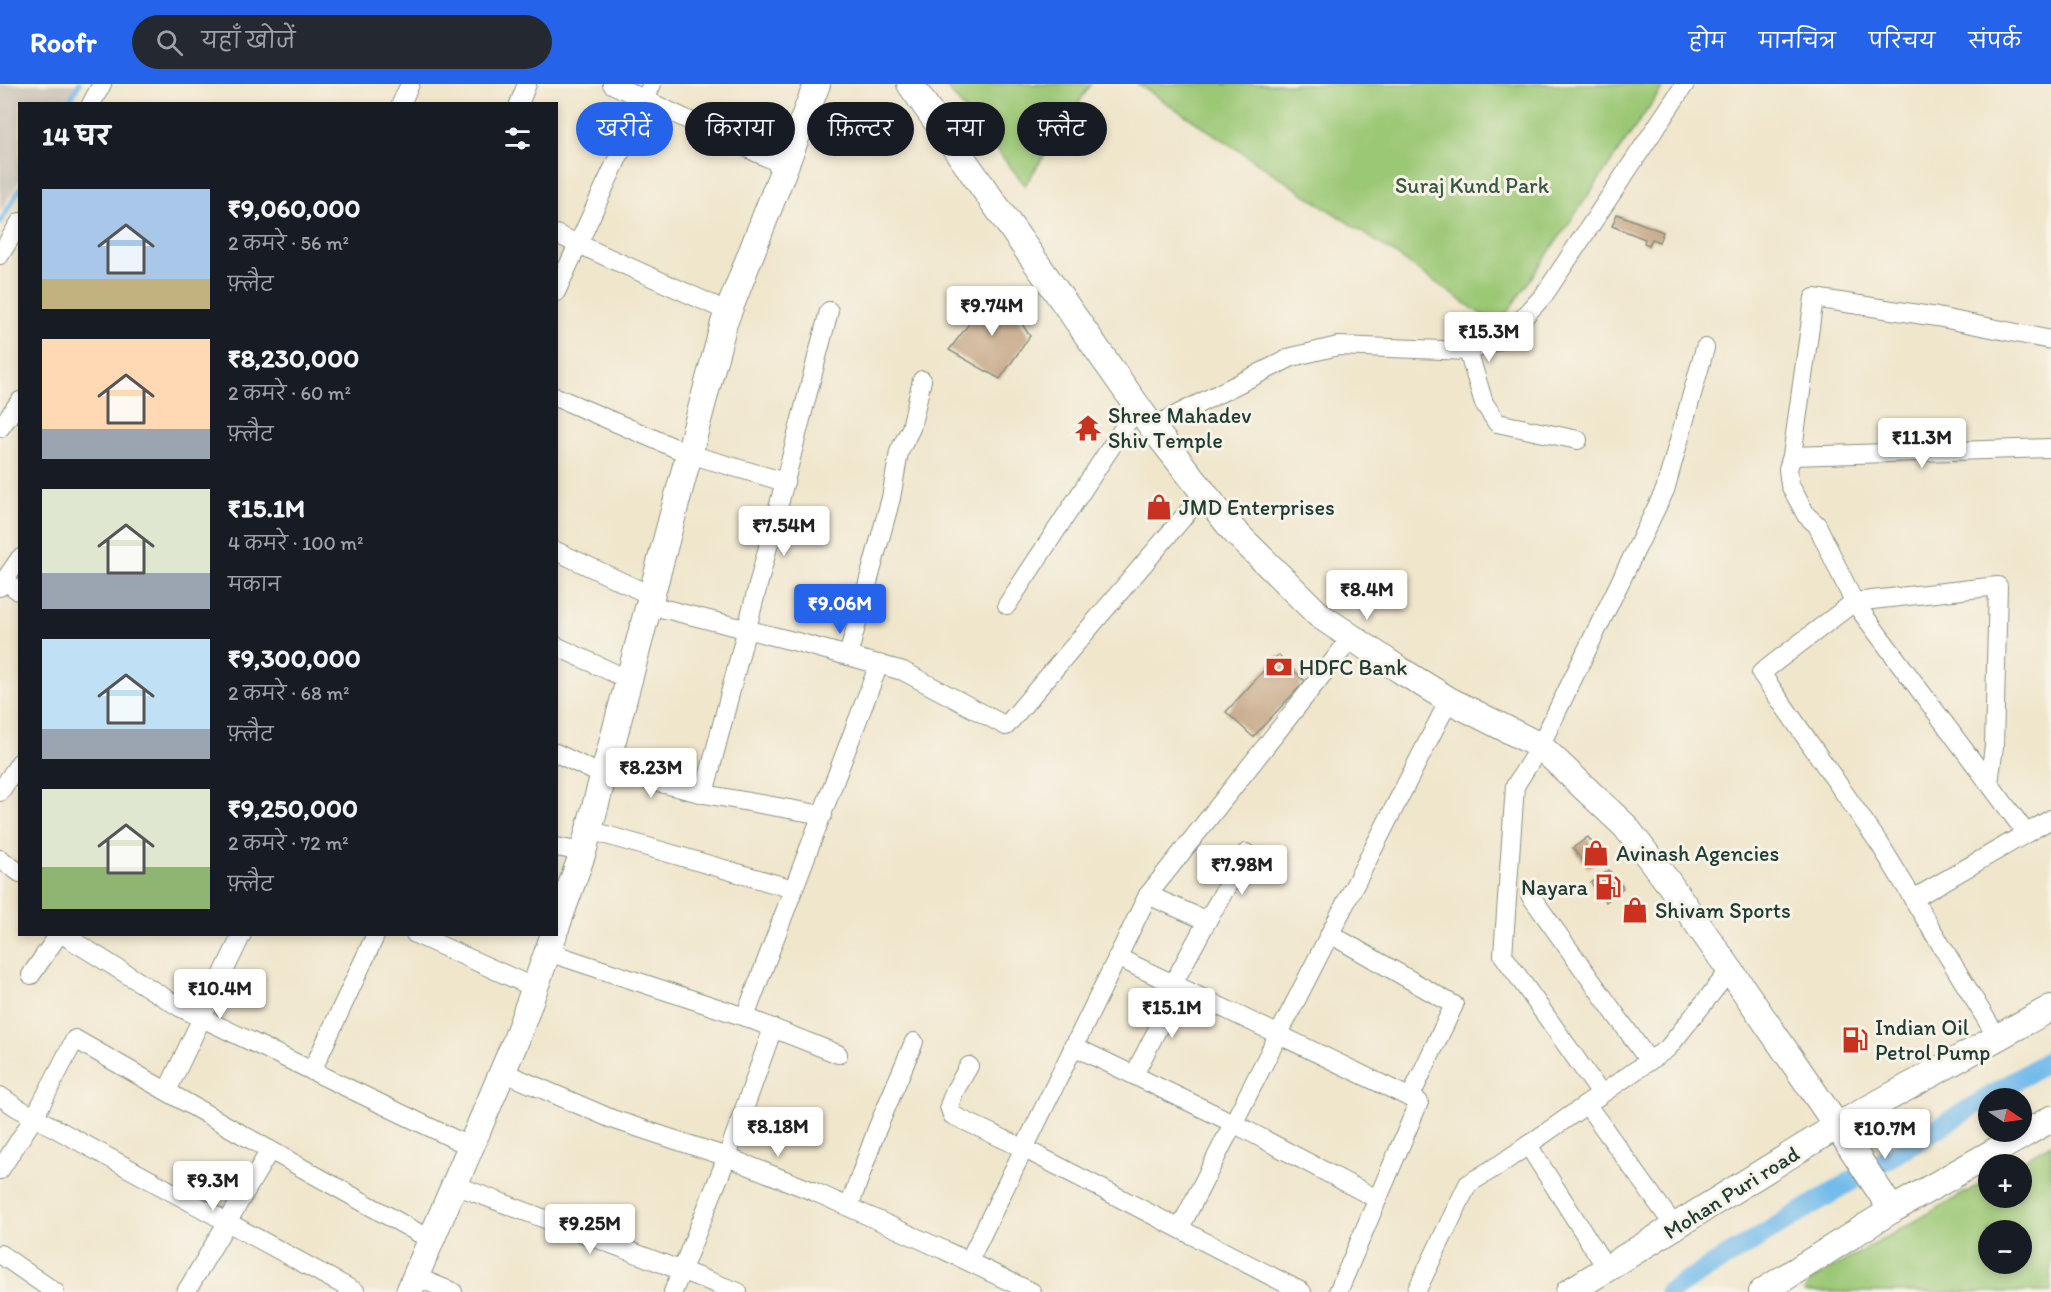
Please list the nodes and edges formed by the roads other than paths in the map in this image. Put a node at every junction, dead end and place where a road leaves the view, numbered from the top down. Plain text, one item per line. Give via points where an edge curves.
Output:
1 (102, 84) edge
2 (410, 84) edge
3 (527, 84) edge
4 (612, 84) edge
5 (817, 84) edge
6 (910, 84) edge
7 (1685, 84) edge
8 (648, 92) edge
9 (92, 102) edge
10 (402, 102) edge
11 (520, 102) edge
12 (785, 166) junction
13 (18, 225) edge
14 (558, 235) edge
15 (578, 244) junction
16 (0, 255) edge
17 (558, 288) edge
18 (829, 311) dead end
19 (729, 312) junction
20 (2051, 340) edge
21 (1705, 348) dead end
22 (1468, 351) junction
23 (922, 380) dead end
24 (558, 398) edge
25 (18, 404) edge
26 (1145, 417) junction
27 (0, 428) edge
28 (1578, 440) dead end
29 (2051, 448) edge
30 (689, 453) junction
31 (1792, 456) junction
32 (785, 482) junction
33 (1204, 493) junction
34 (558, 552) edge
35 (18, 561) edge
36 (2, 584) edge
37 (18, 591) edge
38 (651, 601) junction
39 (1854, 602) junction
40 (1007, 605) dead end
41 (746, 629) junction
42 (1352, 637) junction
43 (558, 647) edge
44 (848, 656) junction
45 (879, 664) junction
46 (629, 680) junction
47 (1449, 700) junction
48 (1540, 746) junction
49 (558, 754) edge
50 (18, 765) edge
51 (605, 772) junction
52 (1989, 783) junction
53 (0, 792) edge
54 (704, 794) junction
55 (823, 815) junction
56 (2051, 819) edge
57 (2026, 833) junction
58 (586, 841) junction
59 (558, 847) edge
60 (1246, 854) dead end
61 (0, 859) edge
62 (18, 872) edge
63 (793, 889) junction
64 (1148, 895) junction
65 (1530, 895) dead end
66 (1913, 899) junction
67 (1207, 921) junction
68 (558, 923) edge
69 (1330, 934) junction
70 (59, 936) edge
71 (63, 936) edge
72 (241, 936) edge
73 (375, 936) edge
74 (419, 936) edge
75 (553, 938) edge
76 (1117, 957) junction
77 (1730, 970) junction
78 (32, 975) dead end
79 (1176, 986) junction
80 (535, 988) junction
81 (2051, 1008) edge
82 (745, 1017) junction
83 (201, 1018) junction
84 (773, 1028) junction
85 (1278, 1034) junction
86 (1997, 1037) junction
87 (914, 1042) dead end
88 (1073, 1046) junction
89 (838, 1054) dead end
90 (1649, 1060) junction
91 (969, 1066) dead end
92 (312, 1071) junction
93 (503, 1072) junction
94 (1134, 1075) junction
95 (167, 1091) junction
96 (0, 1096) edge
97 (1410, 1098) junction
98 (1594, 1100) junction
99 (35, 1116) junction
100 (2051, 1119) edge
101 (1233, 1123) junction
102 (1837, 1126) junction
103 (1528, 1145) junction
104 (471, 1146) junction
105 (1023, 1148) junction
106 (270, 1150) junction
107 (727, 1157) junction
108 (0, 1170) edge
109 (455, 1185) junction
110 (1377, 1199) junction
111 (1887, 1203) junction
112 (849, 1207) junction
113 (227, 1222) junction
114 (1675, 1227) junction
115 (1180, 1228) junction
116 (431, 1240) junction
117 (0, 1254) edge
118 (969, 1261) junction
119 (1607, 1269) junction
120 (682, 1270) junction
121 (412, 1284) edge
122 (1783, 1285) edge
123 (1292, 1289) edge
124 (55, 1292) edge
125 (186, 1292) edge
126 (356, 1292) edge
127 (453, 1292) edge
128 (673, 1292) edge
129 (738, 1292) edge
130 (1032, 1292) edge
131 (1338, 1292) edge
132 (1416, 1292) edge
133 (1569, 1292) edge
134 (1762, 1292) edge

1 - 9 street
2 - 10 street
3 - 11 street
4 - 8 street
5 - 12 street
6 - 26 street
7 - 22 street via 1544,295 1504,339
8 - 12 street
8 - 15 street
12 - 19 street
13 - 16 street
14 - 15 street
15 - 17 street
15 - 19 street
18 - 32 street
19 - 30 street
20 - 31 street via 1814,298
21 - 48 street via 1665,490
22 - 26 street via 1338,346 1292,357
22 - 28 street via 1484,403 1497,423
23 - 44 street via 910,428 899,452 891,498
24 - 30 street
25 - 27 street
26 - 33 street
26 - 40 street
29 - 31 street
30 - 32 street
30 - 38 street
31 - 39 street via 1788,470 1790,485 1816,525
32 - 41 street
33 - 42 street via 1233,530 1319,615
33 - 45 street via 1006,726 903,671
34 - 38 street
35 - 36 street
36 - 37 street
38 - 41 street
38 - 46 street
39 - 52 street
39 - 52 street via 1998,586 1995,746
39 - 66 street via 1761,674 1881,846
41 - 44 street
41 - 54 street
42 - 47 street
42 - 64 street
43 - 46 street
44 - 45 street
45 - 55 street
46 - 51 street
47 - 48 street
47 - 69 street
48 - 77 street via 1624,826
48 - 98 street via 1515,786 1503,955
49 - 51 street
50 - 53 street
51 - 54 street
51 - 58 street
52 - 57 street
54 - 55 street
55 - 63 street
56 - 57 street
57 - 66 street
58 - 59 street
58 - 63 street
58 - 68 street
60 - 67 street
61 - 62 street
63 - 82 street
64 - 67 street
64 - 76 street
65 - 90 street
66 - 86 street
67 - 79 street
69 - 85 street
69 - 97 street via 1454,1005
70 - 78 street
71 - 83 street
72 - 83 street
73 - 92 street
74 - 80 street
75 - 80 street
75 - 82 street
76 - 79 street
76 - 88 street
77 - 90 street via 1668,1048
77 - 102 street
79 - 85 street
79 - 94 street
80 - 93 street
81 - 86 street, Mohan Puri road
82 - 84 street
83 - 92 street
83 - 95 street
84 - 89 street
84 - 107 street
85 - 97 street
85 - 101 street
86 - 102 street, Mohan Puri road
87 - 112 street
88 - 94 street
88 - 105 street
90 - 98 street
91 - 105 street via 949,1106 952,1115
92 - 104 street
93 - 104 street
93 - 107 street via 612,1119
94 - 101 street
95 - 99 street via 75,1038
95 - 106 street
96 - 99 street
97 - 110 street via 1419,1102
98 - 103 street
98 - 114 street
99 - 108 street
99 - 113 street
100 - 111 street
101 - 110 street
101 - 115 street
102 - 111 street
102 - 114 street, Mohan Puri road
103 - 119 street
103 - 132 street via 1468,1184
104 - 109 street
105 - 115 street
105 - 118 street
106 - 113 street
106 - 116 street
107 - 112 street
107 - 120 street
109 - 116 street
109 - 120 street
110 - 131 street
111 - 122 street
112 - 118 street
113 - 125 street
113 - 126 street
114 - 119 street, Mohan Puri road
115 - 123 street
116 - 121 street
117 - 124 street
118 - 130 street
119 - 133 street, Mohan Puri road
120 - 128 street
120 - 129 street
121 - 127 street
122 - 134 street

